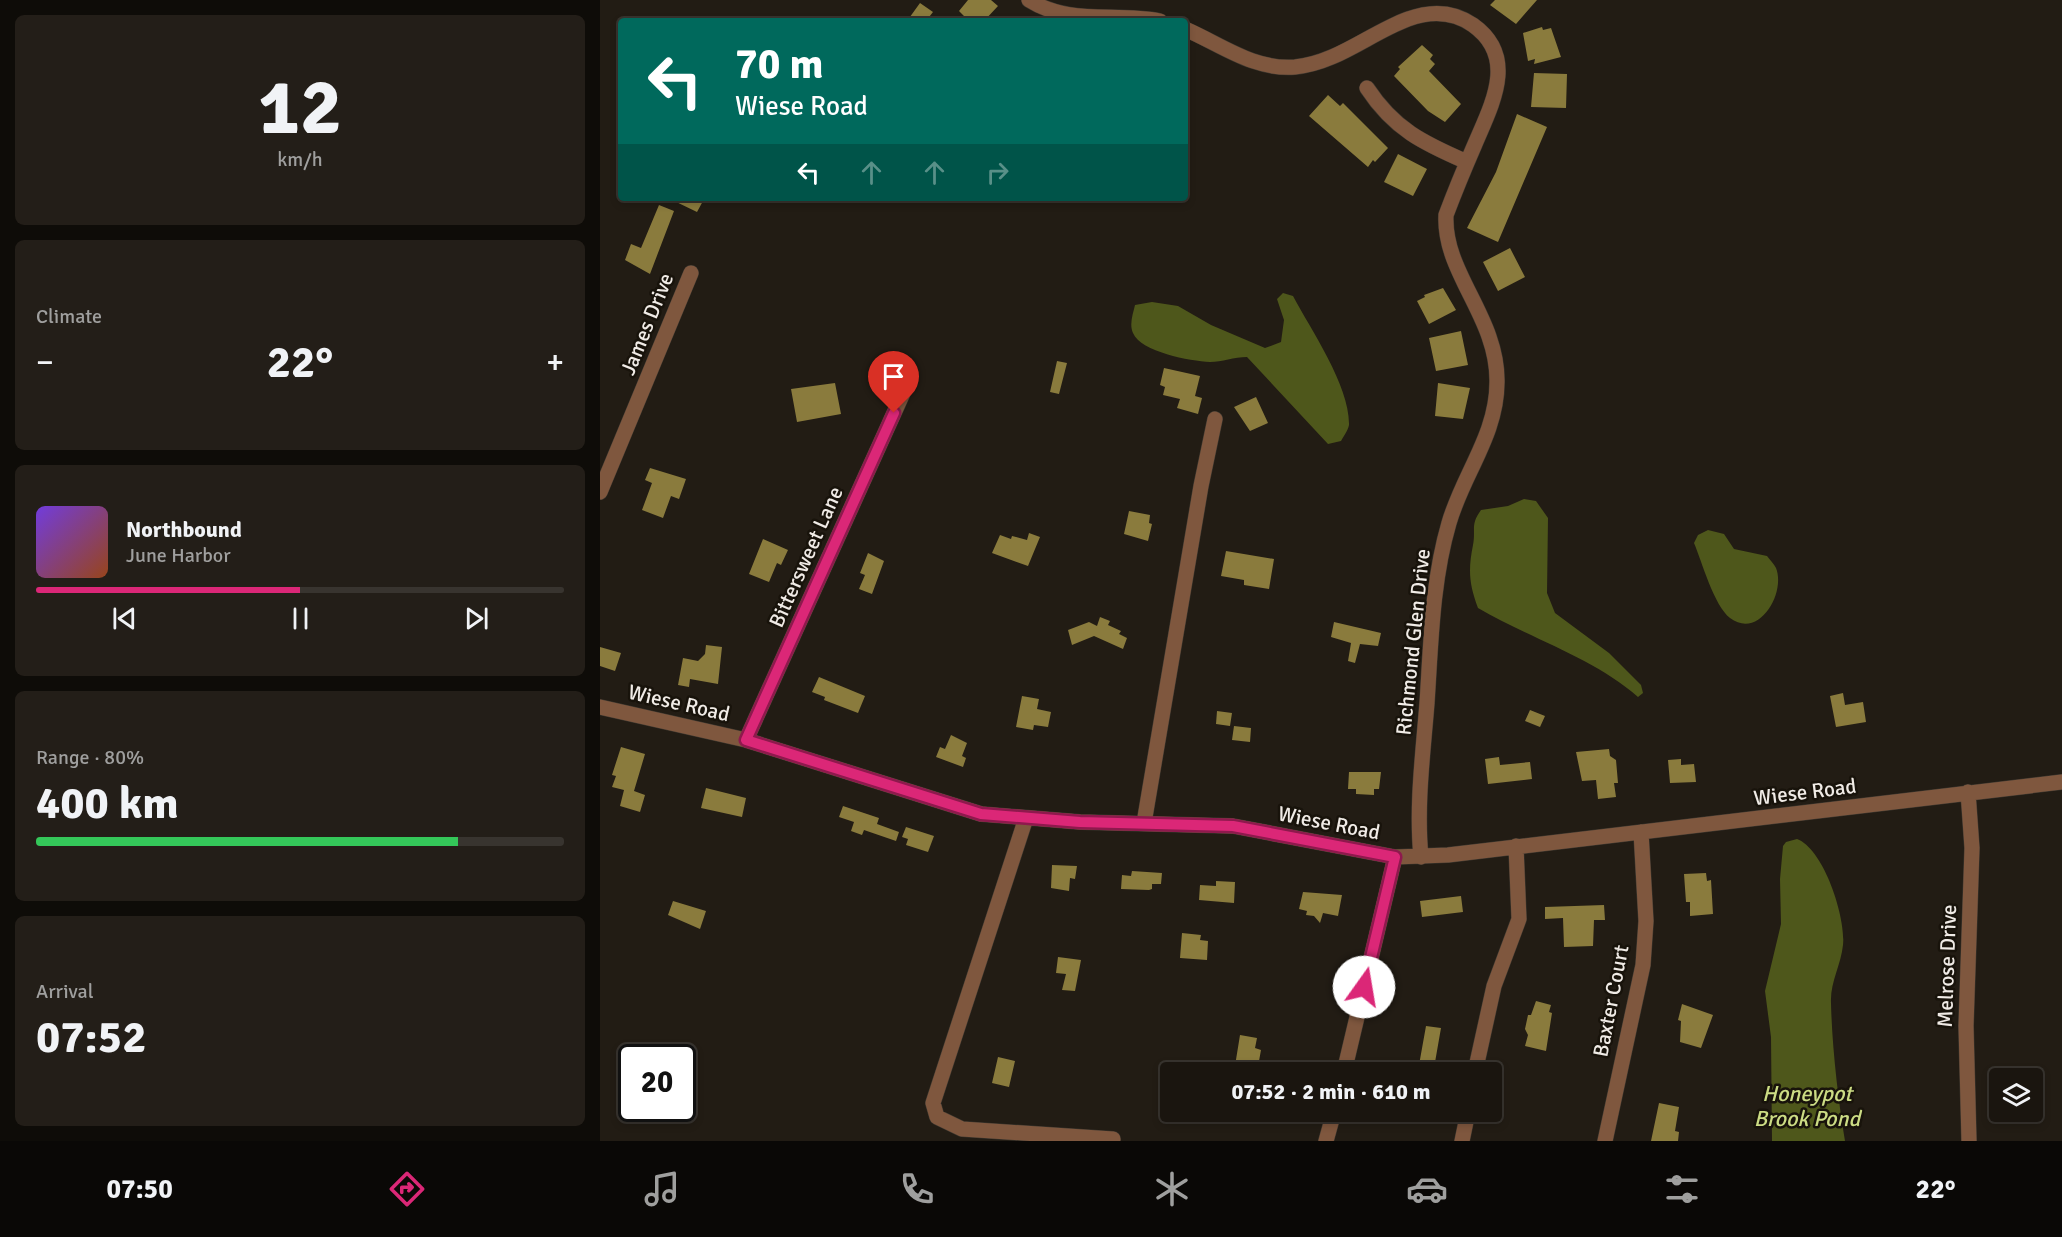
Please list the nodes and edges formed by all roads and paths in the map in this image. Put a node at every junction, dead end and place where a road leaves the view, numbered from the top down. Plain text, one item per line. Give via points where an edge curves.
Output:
1 (1029, 0) edge
2 (1086, 18) edge
3 (1116, 18) edge
4 (1143, 18) edge
5 (1188, 30) edge
6 (1367, 88) dead end
7 (1467, 162) junction
8 (691, 273) dead end
9 (904, 391) dead end
10 (1215, 419) dead end
11 (600, 492) edge
12 (600, 707) edge
13 (746, 740) junction
14 (2062, 782) edge
15 (1968, 792) junction
16 (1026, 818) junction
17 (1144, 823) junction
18 (1641, 832) junction
19 (1516, 846) junction
20 (1395, 857) junction
21 (1421, 857) junction
22 (1346, 1062) edge
23 (1477, 1062) edge
24 (1331, 1122) edge
25 (1466, 1122) edge
26 (1113, 1139) dead end
27 (1326, 1141) edge
28 (1462, 1141) edge
29 (1605, 1141) edge
30 (1969, 1141) edge

1 - 2 street via 1042,8
3 - 4 street
5 - 7 street, Richmond Glen Drive via 1249,61 1295,67 1339,53 1423,14 1442,12 1468,21 1491,45 1498,60 1499,79 1494,101
6 - 7 street via 1386,116 1399,127
7 - 21 street, Richmond Glen Drive via 1446,215 1445,232 1451,253 1484,318 1495,351 1497,382 1488,435 1460,491 1437,578 1421,780
8 - 11 street, James Drive
9 - 13 street, Bittersweet Lane
10 - 17 street
12 - 13 street, Wiese Road
13 - 16 street, Wiese Road via 981,814
14 - 15 street, Wiese Road
15 - 18 street, Wiese Road
15 - 30 street, Melrose Drive via 1972,848 1966,1026
16 - 17 street, Wiese Road
16 - 26 street via 933,1103 937,1117 962,1129
17 - 20 street, Wiese Road via 1233,826
18 - 19 street, Wiese Road
18 - 29 street, Baxter Court via 1646,921 1643,965
19 - 21 street, Wiese Road
19 - 23 street via 1519,919 1494,986
20 - 21 street, Wiese Road
20 - 22 street
24 - 27 street
25 - 28 street

